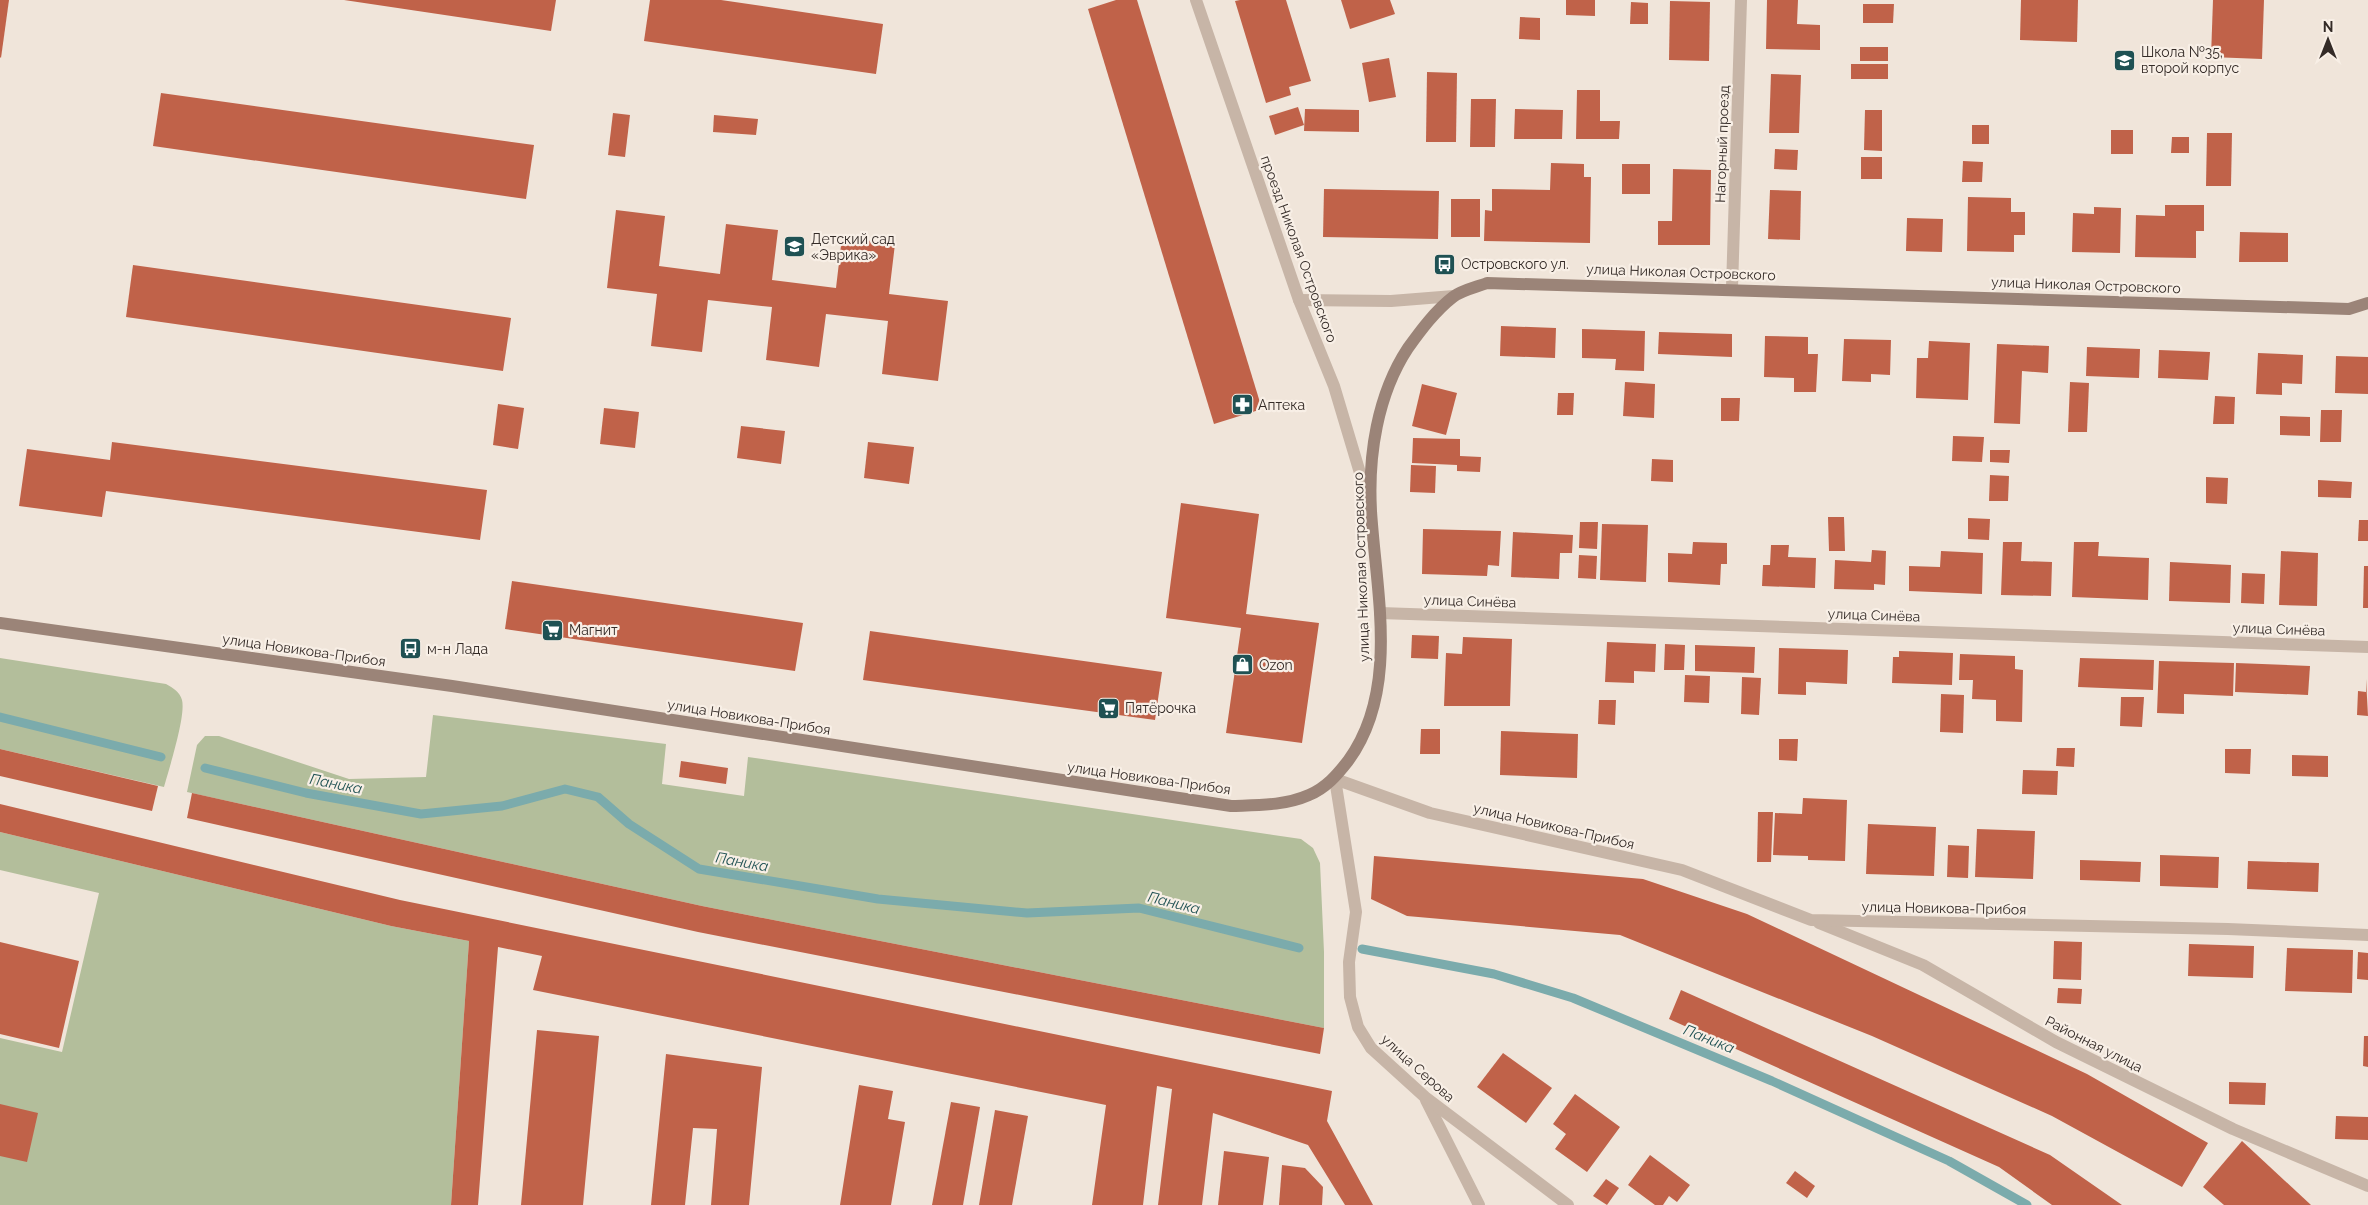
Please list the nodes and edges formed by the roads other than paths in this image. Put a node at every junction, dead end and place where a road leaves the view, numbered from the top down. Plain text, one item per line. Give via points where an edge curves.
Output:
1 (1196, 0) edge
2 (1741, 0) edge
3 (1732, 288) junction
4 (1454, 296) junction
5 (1299, 300) junction
6 (2368, 303) edge
7 (1371, 509) junction
8 (1380, 613) junction
9 (0, 623) edge
10 (2368, 647) edge
11 (1335, 779) junction
12 (1811, 920) junction
13 (2368, 935) edge
14 (1425, 1097) junction
15 (2368, 1186) edge
16 (1478, 1205) edge
17 (1568, 1205) edge

1 - 5 street, проезд Николая Островского
2 - 3 street, Нагорный проезд
3 - 4 street, улица Николая Островского via 1487,282
3 - 6 street, улица Николая Островского via 2349,309
4 - 5 street via 1391,301
4 - 7 street, улица Николая Островского via 1422,327 1400,361 1384,399 1373,445
5 - 7 street, проезд Николая Островского via 1334,386
7 - 8 street, улица Николая Островского
8 - 10 street, улица Синёва
8 - 11 street, улица Николая Островского via 1377,696 1356,749
9 - 11 street, улица Новикова-Прибоя via 452,686 1231,806 1285,803 1310,795
11 - 12 street, улица Новикова-Прибоя via 1430,813 1682,870
11 - 14 street, улица Серова via 1356,912 1349,962 1350,997 1358,1027 1372,1048
12 - 13 street, улица Новикова-Прибоя
12 - 15 street, Районная улица via 1923,965 2056,1042 2233,1129
14 - 16 street
14 - 17 street, улица Серова

